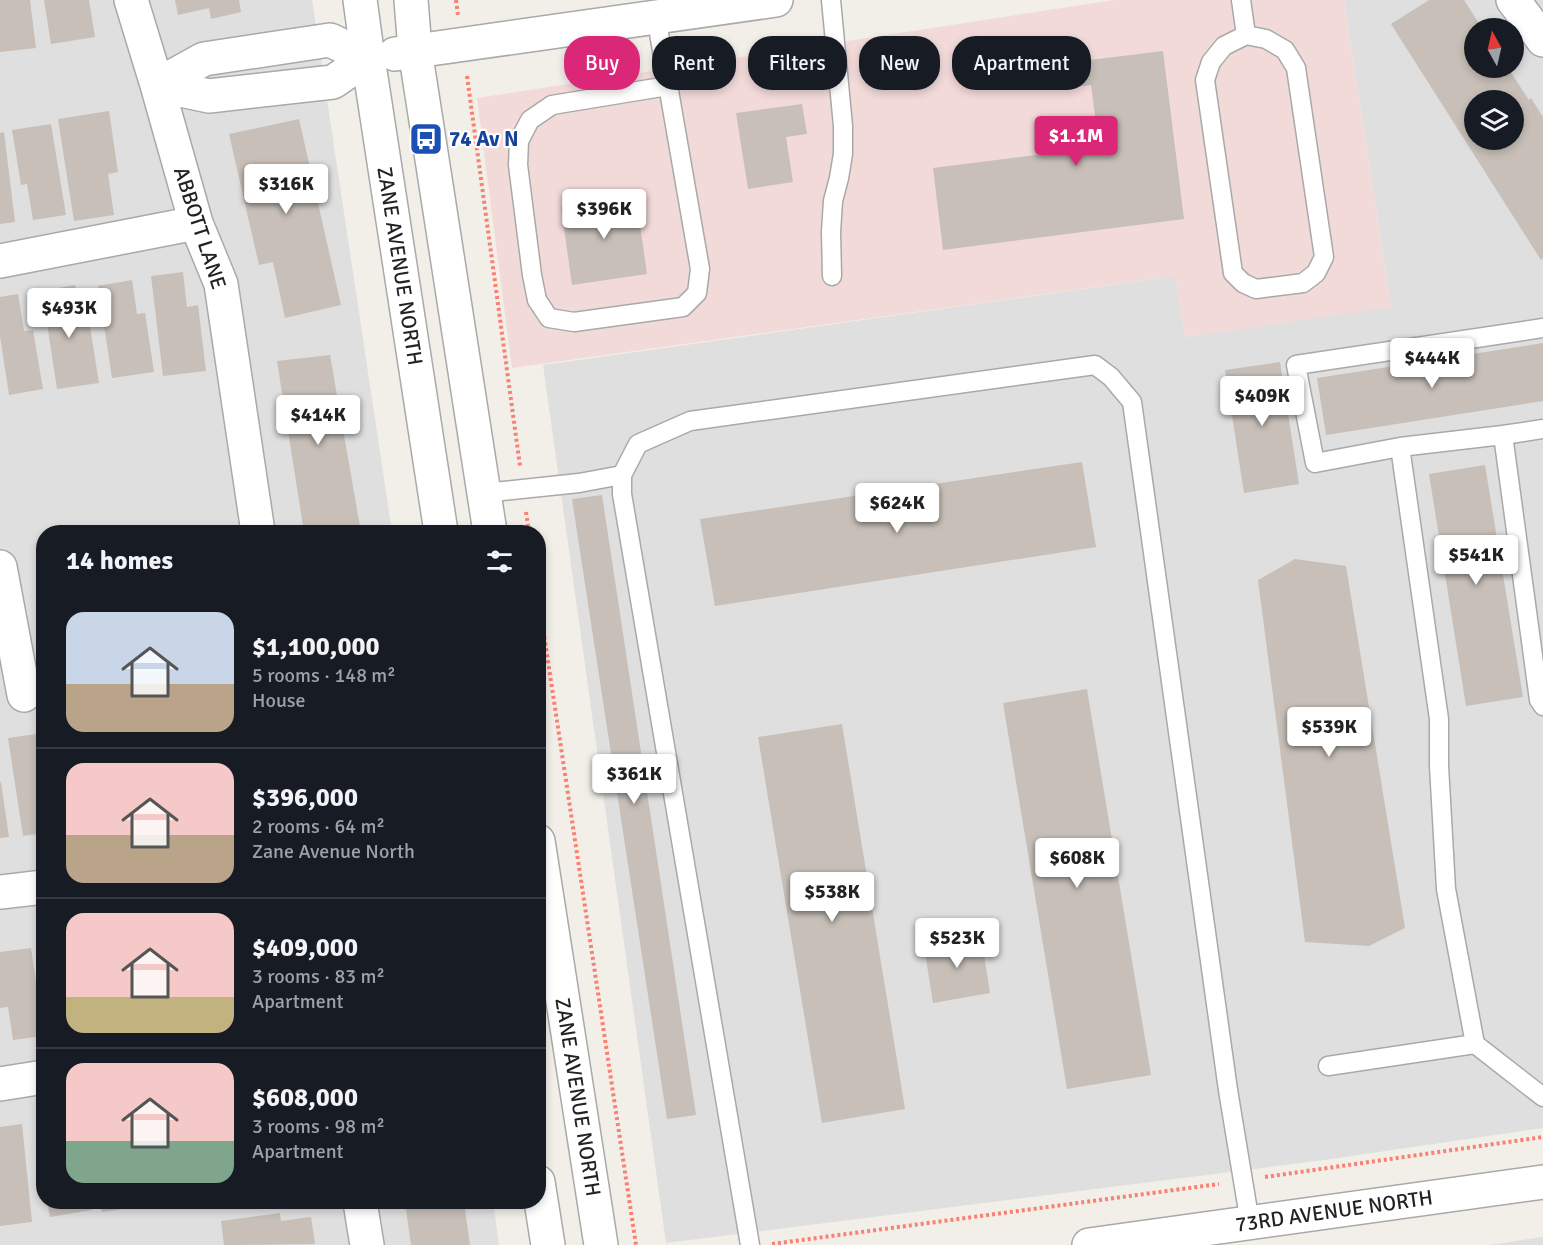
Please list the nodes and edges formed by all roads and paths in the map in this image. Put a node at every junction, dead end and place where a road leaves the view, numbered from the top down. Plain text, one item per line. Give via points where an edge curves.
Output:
1 (131, 0) edge
2 (360, 0) edge
3 (411, 0) edge
4 (456, 0) edge
5 (770, 0) edge
6 (831, 0) edge
7 (1241, 0) edge
8 (1513, 0) edge
9 (656, 16) junction
10 (659, 36) edge
11 (1246, 36) junction
12 (1543, 40) edge
13 (461, 44) junction
14 (415, 50) junction
15 (368, 58) junction
16 (157, 86) junction
17 (668, 86) joint
18 (196, 223) junction
19 (0, 261) edge
20 (832, 276) dead end
21 (1543, 328) edge
22 (1543, 429) edge
23 (1503, 435) junction
24 (1400, 447) junction
25 (622, 475) junction
26 (523, 489) junction
27 (484, 493) junction
28 (257, 525) edge
29 (440, 525) edge
30 (489, 525) edge
31 (528, 525) edge
32 (0, 567) edge
33 (546, 648) edge
34 (22, 695) edge
35 (1543, 706) edge
36 (36, 888) edge
37 (0, 892) edge
38 (546, 893) edge
39 (1475, 1044) junction
40 (1328, 1066) dead end
41 (36, 1078) edge
42 (0, 1084) edge
43 (1543, 1097) edge
44 (1543, 1137) edge
45 (1243, 1181) junction
46 (1543, 1182) edge
47 (361, 1209) edge
48 (542, 1209) edge
49 (1250, 1223) junction
50 (366, 1245) edge
51 (548, 1245) edge
52 (601, 1245) edge
53 (636, 1245) edge
54 (750, 1245) edge
55 (768, 1245) edge
56 (1089, 1245) edge

1 - 16 street, ABBOTT LANE
2 - 15 street, ZANE AVENUE NORTH
3 - 14 street
4 - 13 path
5 - 9 street
6 - 20 lane via 843,126 843,154 833,201
7 - 11 lane
8 - 12 street
9 - 10 lane
9 - 13 street
11 - 11 lane via 1266,39 1285,50 1296,68 1324,257 1316,273 1303,283 1256,289 1233,273 1205,80 1211,62 1224,46
13 - 14 street
13 - 26 path
14 - 15 street
14 - 27 street
15 - 16 street via 333,82 209,96
15 - 29 street, ZANE AVENUE NORTH
16 - 18 street, ABBOTT LANE
17 - 17 lane via 700,269 697,293 683,306 659,311 574,322 549,318 537,300 532,275 518,165 519,141 530,120 552,105
18 - 19 street
18 - 28 street, ABBOTT LANE via 221,284
21 - 24 lane via 1296,365 1315,463
22 - 23 lane
23 - 24 lane
23 - 35 lane via 1539,700
24 - 39 lane via 1439,719 1446,889
25 - 26 lane
25 - 45 lane via 638,444 690,422 1095,364 1111,377 1132,402
25 - 54 lane via 622,494
26 - 27 lane
26 - 31 path
27 - 30 street
32 - 34 street
33 - 53 path
36 - 37 street
38 - 52 street, ZANE AVENUE NORTH
39 - 40 lane
39 - 43 lane
41 - 42 street
44 - 45 path
45 - 49 lane
45 - 55 path
46 - 49 street, 73RD AVENUE NORTH
47 - 50 street
48 - 51 street
49 - 56 street, 73RD AVENUE NORTH

